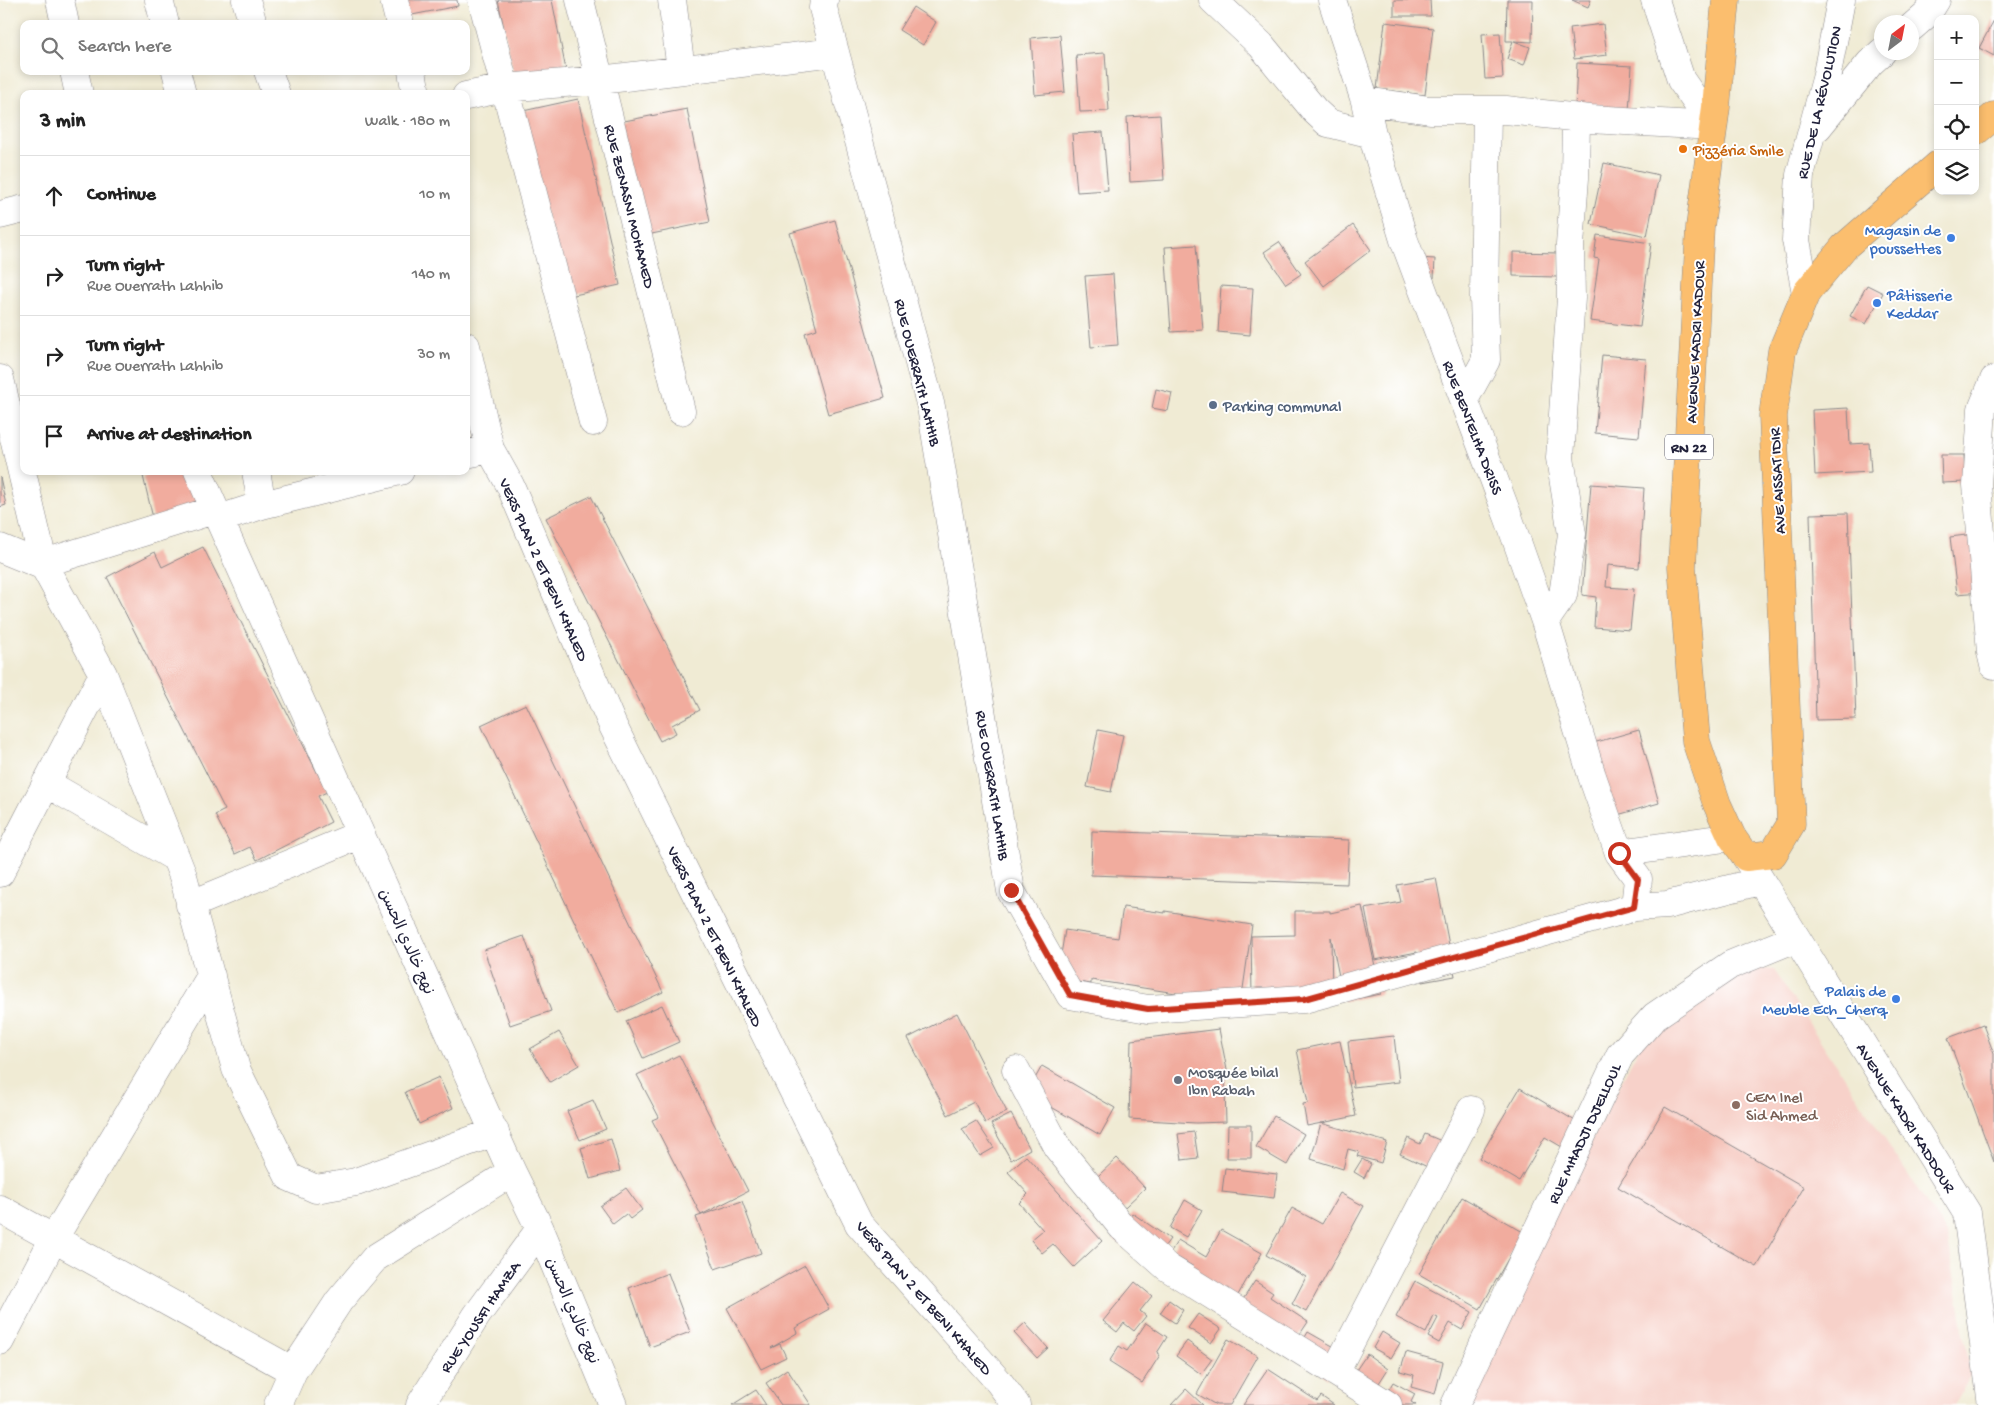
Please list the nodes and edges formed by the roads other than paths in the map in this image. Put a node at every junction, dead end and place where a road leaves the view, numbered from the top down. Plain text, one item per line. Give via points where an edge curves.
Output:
1 (60, 0) edge
2 (160, 0) edge
3 (246, 0) edge
4 (394, 0) edge
5 (482, 0) edge
6 (580, 0) edge
7 (672, 0) edge
8 (824, 0) edge
9 (1213, 0) edge
10 (1332, 0) edge
11 (1655, 0) edge
12 (1726, 0) edge
13 (1841, 0) edge
14 (1936, 0) edge
15 (64, 20) edge
16 (164, 20) edge
17 (252, 20) edge
18 (399, 20) edge
19 (1919, 21) edge
20 (835, 52) junction
21 (1874, 59) edge
22 (681, 70) junction
23 (75, 75) edge
24 (177, 75) edge
25 (269, 75) edge
26 (413, 75) edge
27 (600, 80) junction
28 (506, 88) junction
29 (78, 90) edge
30 (181, 90) edge
31 (275, 90) edge
32 (415, 90) edge
33 (470, 95) edge
34 (1365, 101) junction
35 (1487, 110) junction
36 (1994, 116) edge
37 (1576, 118) junction
38 (1713, 126) junction
39 (1979, 129) edge
40 (1372, 134) junction
41 (1810, 136) junction
42 (1934, 168) edge
43 (20, 210) edge
44 (0, 215) edge
45 (1806, 293) junction
46 (0, 379) edge
47 (1994, 380) edge
48 (470, 381) edge
49 (1464, 400) junction
50 (681, 411) dead end
51 (593, 422) dead end
52 (20, 451) edge
53 (478, 451) edge
54 (27, 475) edge
55 (200, 475) edge
56 (257, 475) edge
57 (373, 475) edge
58 (360, 477) edge
59 (262, 505) junction
60 (219, 519) junction
61 (0, 548) edge
62 (51, 563) junction
63 (1545, 621) junction
64 (1994, 665) edge
65 (103, 674) junction
66 (46, 783) junction
67 (360, 835) junction
68 (1739, 847) junction
69 (1619, 853) junction
70 (176, 858) junction
71 (2, 865) edge
72 (1760, 881) junction
73 (190, 905) junction
74 (1634, 907) junction
75 (1796, 938) junction
76 (211, 976) junction
77 (1016, 1070) dead end
78 (1471, 1110) dead end
79 (495, 1132) junction
80 (512, 1172) junction
81 (0, 1208) edge
82 (540, 1228) junction
83 (54, 1238) junction
84 (0, 1341) edge
85 (293, 1371) junction
86 (1335, 1372) junction
87 (278, 1405) edge
88 (420, 1405) edge
89 (613, 1405) edge
90 (1016, 1405) edge
91 (1388, 1405) edge
92 (1455, 1405) edge
93 (1992, 1405) edge

1 - 15 street
2 - 16 street
3 - 17 street
4 - 18 street
5 - 28 street
6 - 27 street, RUE ZENASNI MOHAMED
7 - 22 street
8 - 20 street, RUE OUERRATH LAHHIB via 823,8
9 - 40 street via 1261,46 1328,123
10 - 34 street, RUE BENTELHA DRISS
11 - 38 street via 1681,80
12 - 38 main road, AVENUE KADRI KADOUR / RN 22
13 - 41 street, RUE DE LA RÉVOLUTION via 1826,79
14 - 19 street
20 - 22 street
20 - 74 street, RUE OUERRATH LAHHIB via 931,407 1011,890 1070,995 1148,1009 1304,999
21 - 41 street
22 - 27 street
23 - 29 street
24 - 30 street
25 - 31 street
26 - 32 street
27 - 28 street
27 - 50 street, RUE ZENASNI MOHAMED
28 - 33 street
28 - 51 street
34 - 35 street via 1430,110
34 - 40 street, RUE BENTELHA DRISS
35 - 37 street
35 - 49 street via 1486,360
36 - 39 main road
37 - 38 street
37 - 63 street via 1570,246 1571,308 1560,458 1572,534 1562,595
38 - 68 main road, AVENUE KADRI KADOUR / RN 22 via 1700,227 1682,567 1696,741 1717,804
40 - 49 street, RUE BENTELHA DRISS via 1404,240
41 - 45 street, RUE DE LA RÉVOLUTION via 1800,175 1796,240
42 - 45 main road, AVE AISSAT IDIR via 1844,247
43 - 44 street
45 - 68 main road, AVE AISSAT IDIR via 1782,352 1773,416 1791,824 1773,854
46 - 52 street
47 - 64 street via 1982,408 1977,485
48 - 53 street, VERS PLAN 2 ET BENI KHALED
49 - 63 street, RUE BENTELHA DRISS
53 - 90 street, VERS PLAN 2 ET BENI KHALED via 510,485 613,726 859,1224
54 - 62 street
55 - 60 street, نهج خالدي الحسن
56 - 59 street
57 - 58 street
58 - 59 street
59 - 60 street
60 - 62 street via 214,510
60 - 67 street, نهج خالدي الحسن
61 - 62 street
62 - 65 street
63 - 69 street, RUE BENTELHA DRISS
65 - 66 street
65 - 70 street
66 - 70 street
66 - 71 street
67 - 73 street
67 - 79 street, نهج خالدي الحسن
68 - 69 street
68 - 72 street, AVENUE KADRI KADDOUR
69 - 74 street, RUE BENTELHA DRISS via 1638,879
70 - 73 street
72 - 74 street via 1667,905
72 - 75 street, AVENUE KADRI KADDOUR
73 - 76 street
75 - 92 street, RUE MHADJI DJELLOUL via 1730,965 1656,1016 1620,1055
75 - 93 street, AVENUE KADRI KADDOUR via 1966,1213
76 - 79 street via 236,1069 289,1177 316,1189 356,1182
76 - 83 street
77 - 86 street via 1057,1147 1122,1227 1167,1267
78 - 86 street
79 - 80 street, نهج خالدي الحسن
80 - 82 street, نهج خالدي الحسن
80 - 85 street via 375,1258 338,1301
81 - 83 street
82 - 88 street, RUE YOUSFI HAMZA via 477,1315
82 - 89 street, نهج خالدي الحسن
83 - 84 street
83 - 85 street
85 - 87 street
86 - 91 street

